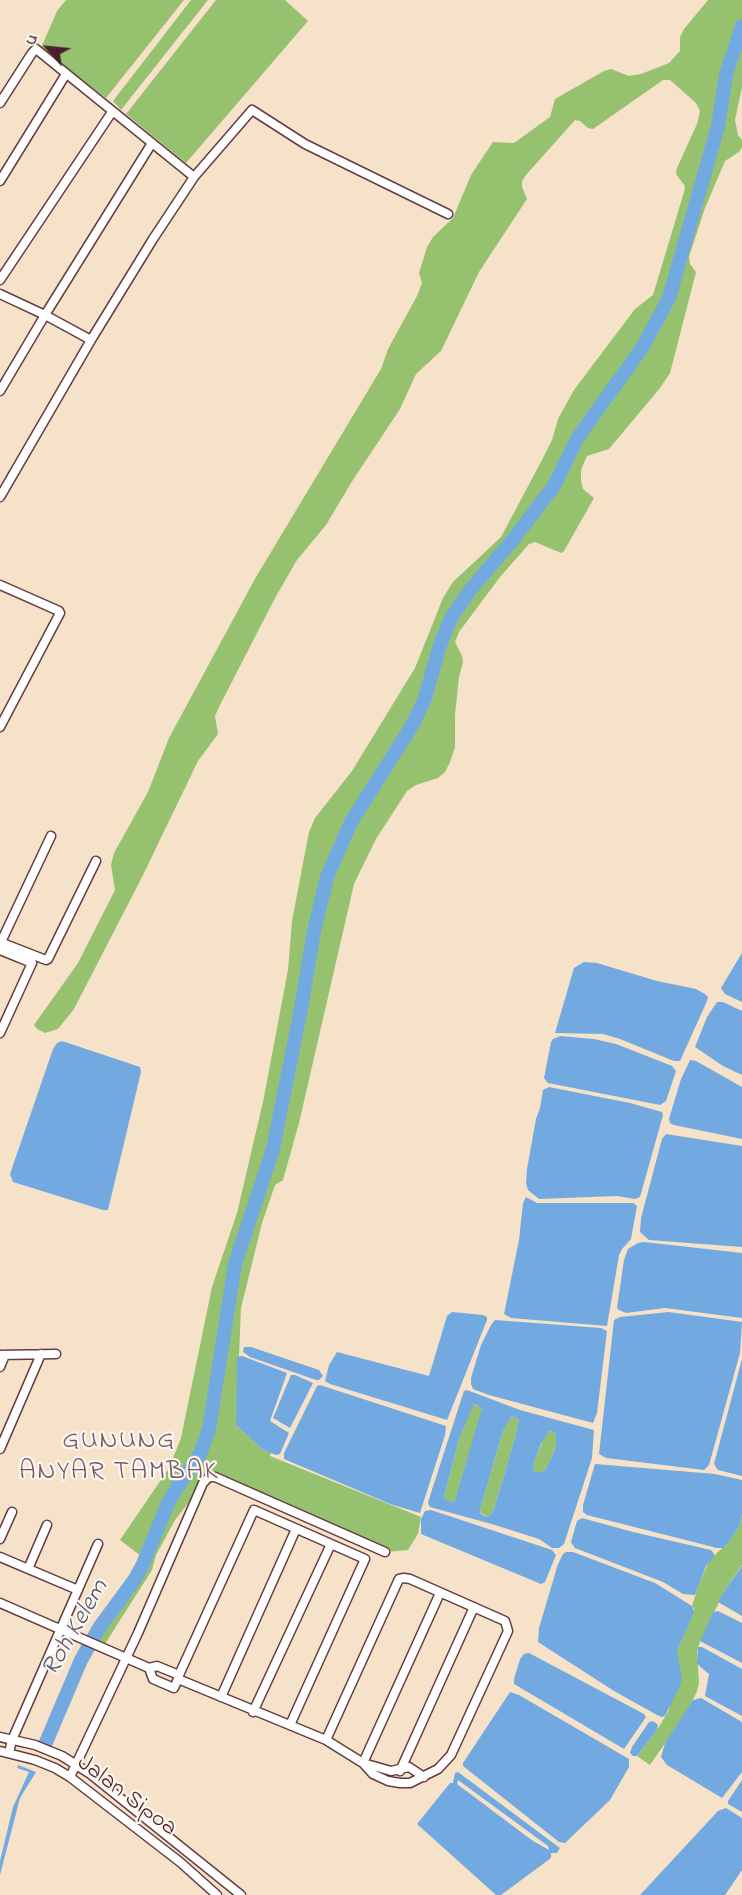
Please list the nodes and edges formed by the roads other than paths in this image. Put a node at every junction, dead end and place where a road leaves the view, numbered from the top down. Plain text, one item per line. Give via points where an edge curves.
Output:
1 (66, 74) junction
2 (0, 103) edge
3 (112, 112) junction
4 (152, 143) junction
5 (194, 177) junction
6 (0, 181) edge
7 (448, 214) dead end
8 (0, 280) edge
9 (0, 294) edge
10 (45, 315) junction
11 (91, 340) junction
12 (0, 391) edge
13 (0, 497) edge
14 (0, 585) edge
15 (0, 728) edge
16 (51, 836) dead end
17 (96, 861) dead end
18 (0, 942) edge
19 (1, 953) edge
20 (0, 1033) edge
21 (41, 1354) junction
22 (56, 1354) dead end
23 (3, 1355) edge
24 (0, 1367) edge
25 (0, 1449) edge
26 (12, 1512) dead end
27 (47, 1525) dead end
28 (296, 1529) junction
29 (0, 1539) edge
30 (98, 1544) dead end
31 (331, 1544) junction
32 (385, 1552) dead end
33 (0, 1557) edge
34 (28, 1569) junction
35 (78, 1590) junction
36 (440, 1593) junction
37 (0, 1603) edge
38 (474, 1607) junction
39 (61, 1629) junction
40 (127, 1657) junction
41 (149, 1668) junction
42 (179, 1677) junction
43 (221, 1697) junction
44 (253, 1712) junction
45 (290, 1725) junction
46 (0, 1737) edge
47 (12, 1740) junction
48 (326, 1740) junction
49 (4, 1752) edge
50 (363, 1763) junction
51 (77, 1766) junction
52 (400, 1771) junction
53 (70, 1777) junction
54 (424, 1777) junction
55 (217, 1895) edge
56 (241, 1895) edge

1 - 2 street via 36,49
1 - 3 street
1 - 6 street
3 - 4 street
3 - 8 street
4 - 5 street
4 - 10 street
5 - 7 street via 252,110 305,144
5 - 11 street
9 - 10 street
10 - 11 street
10 - 12 street
11 - 13 street
14 - 15 street via 60,613
16 - 18 street
17 - 18 street via 51,957 46,960
19 - 20 street via 32,963
21 - 22 street
21 - 23 street
21 - 25 street
23 - 24 street
26 - 29 street
27 - 34 street
28 - 31 street
28 - 42 street via 254,1510
28 - 43 street
30 - 35 street
31 - 44 street
31 - 45 street via 365,1559
32 - 40 street via 209,1477
33 - 34 street
34 - 35 street
35 - 39 street
36 - 38 street
36 - 48 street via 410,1579 399,1580
36 - 50 street
37 - 39 street
38 - 52 street
38 - 54 street via 506,1621 508,1631 451,1755
39 - 40 street
39 - 47 street
40 - 41 street
40 - 51 street
41 - 42 street via 157,1666
41 - 42 street via 153,1678 174,1688
42 - 43 street
43 - 44 street
44 - 45 street
45 - 48 street
46 - 47 street
47 - 49 street
47 - 51 street via 35,1745
48 - 50 street
49 - 53 street, Jalan Sipoa via 55,1768
50 - 52 street
50 - 54 street via 373,1774 388,1781 410,1783
51 - 53 street
51 - 56 street
52 - 54 street via 410,1767
53 - 55 street, Jalan Sipoa

